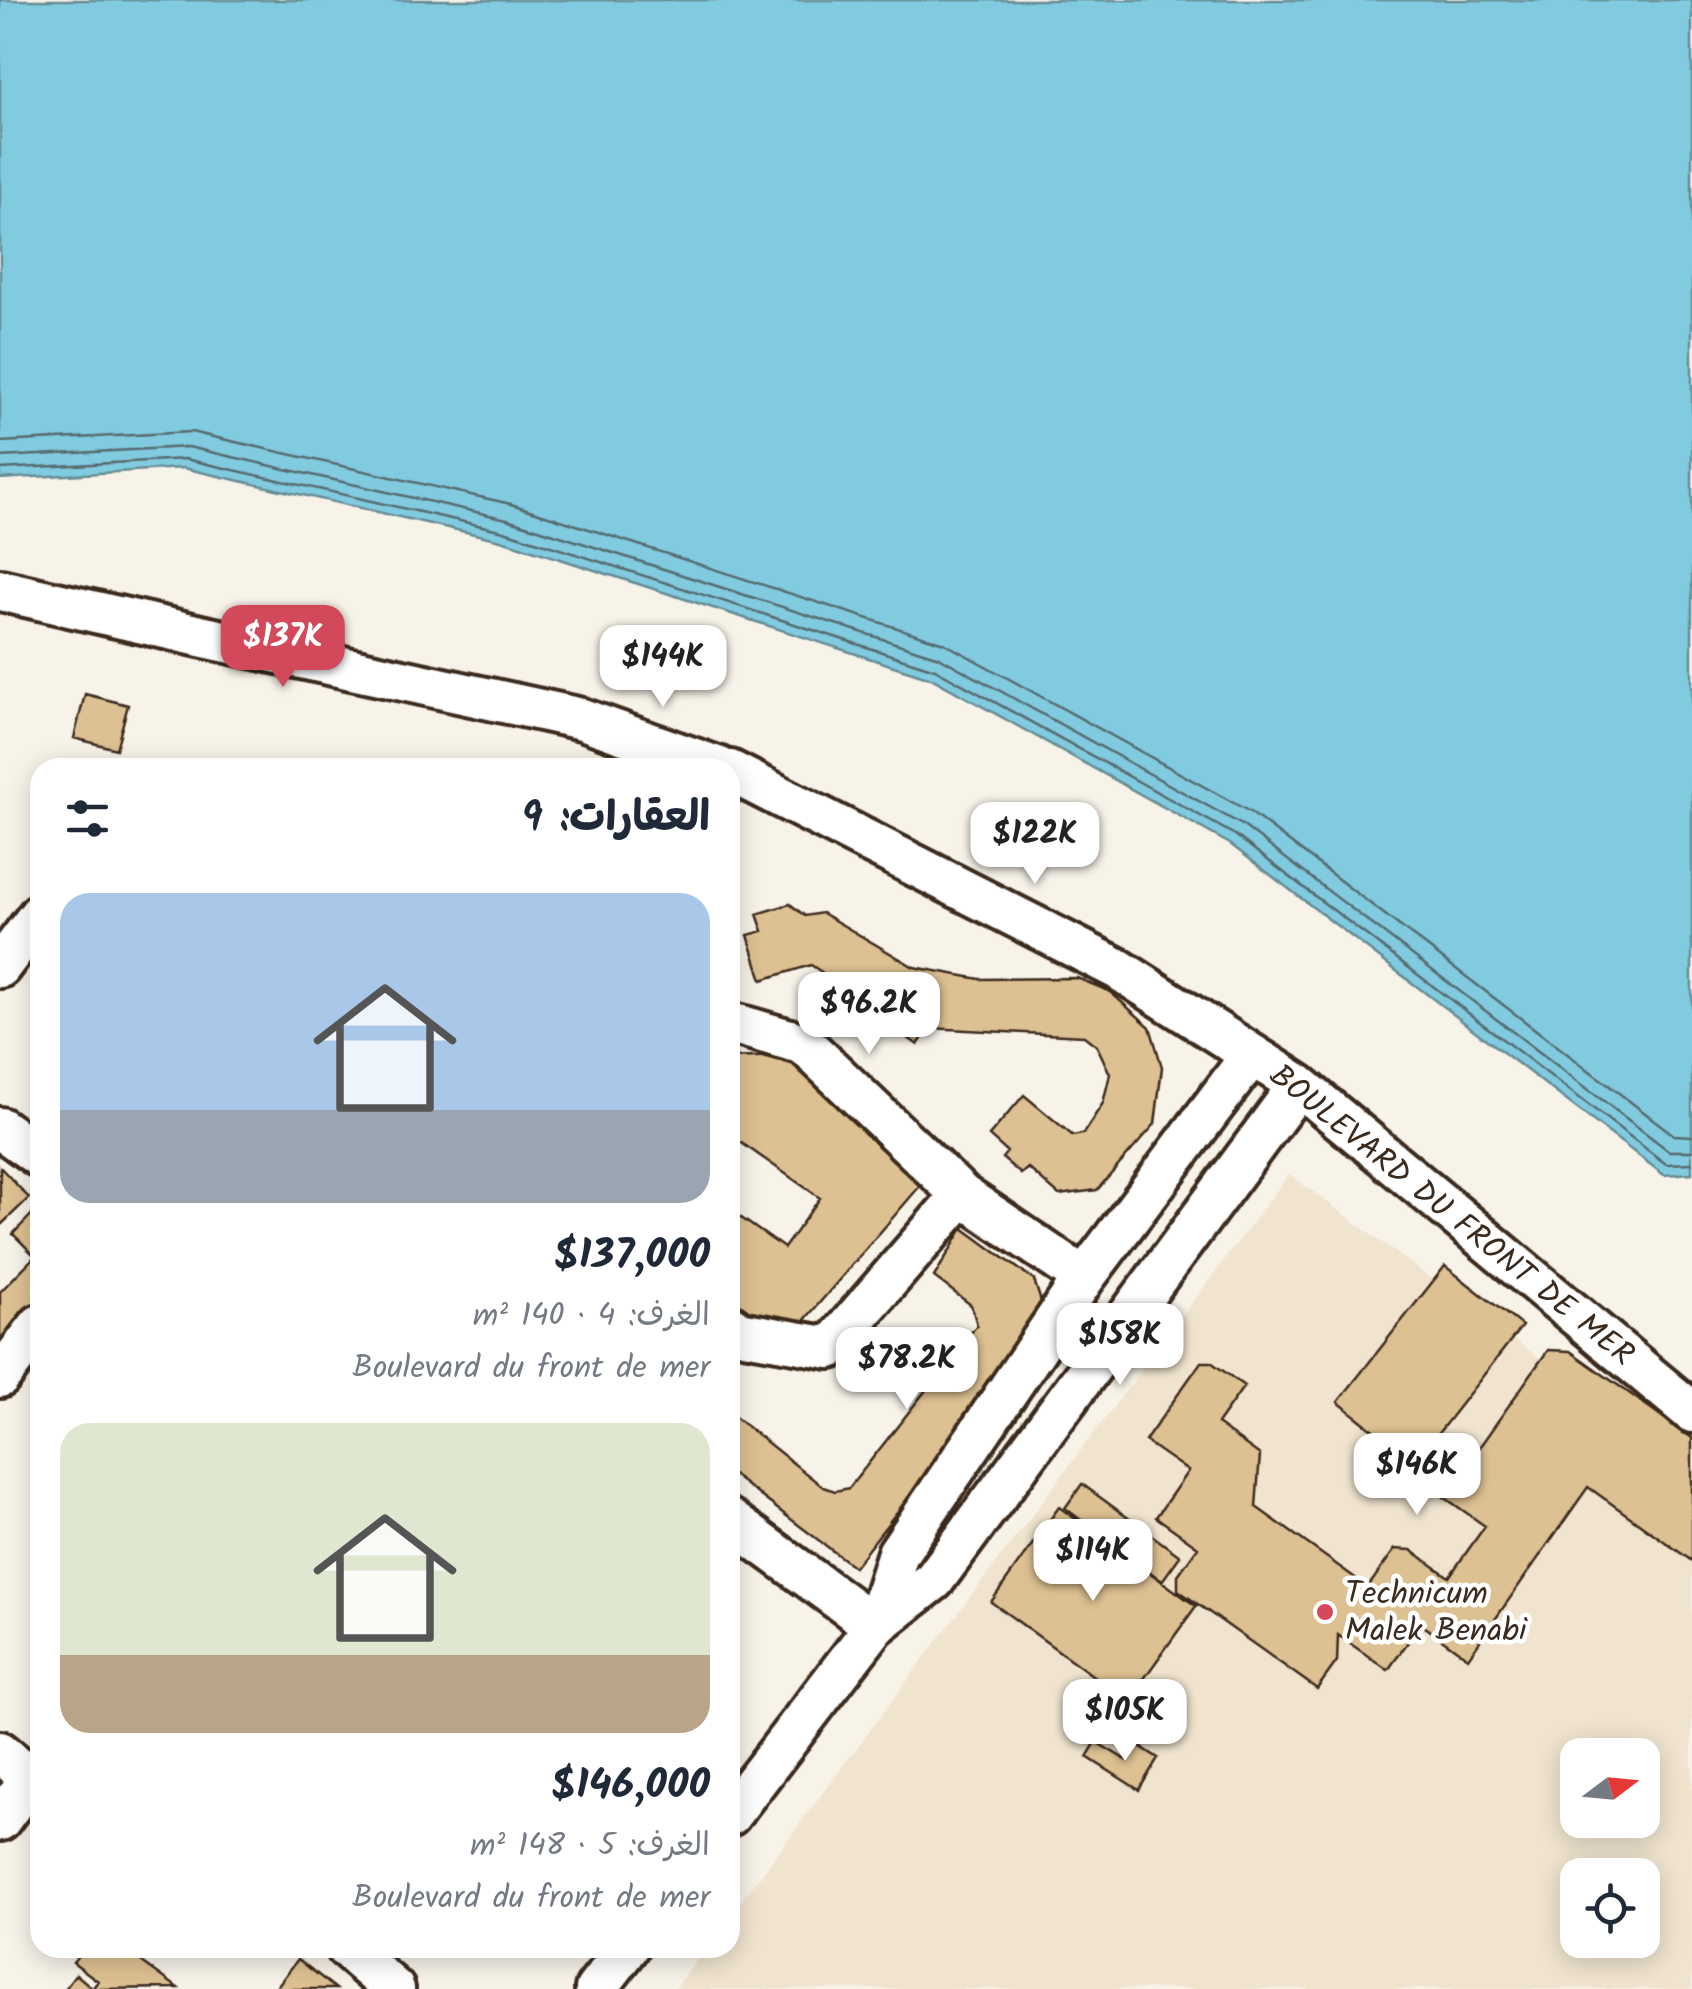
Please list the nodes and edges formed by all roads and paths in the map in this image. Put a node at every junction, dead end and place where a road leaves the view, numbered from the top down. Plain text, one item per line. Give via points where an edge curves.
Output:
1 (0, 590) edge
2 (692, 758) edge
3 (740, 776) edge
4 (30, 928) edge
5 (0, 968) edge
6 (740, 1026) edge
7 (1251, 1056) junction
8 (1299, 1085) junction
9 (0, 1128) edge
10 (30, 1150) edge
11 (962, 1194) junction
12 (1084, 1278) junction
13 (740, 1332) edge
14 (30, 1338) edge
15 (0, 1376) edge
16 (1692, 1412) edge
17 (740, 1527) edge
18 (874, 1626) junction
19 (0, 1752) edge
20 (30, 1769) edge
21 (30, 1780) edge
22 (740, 1802) edge
23 (0, 1820) edge
24 (358, 1958) edge
25 (620, 1958) edge
26 (394, 1989) edge
27 (596, 1989) edge

1 - 2 street via 582,719
3 - 7 street, BOULEVARD DU FRONT DE MER via 1118,969
4 - 5 street
6 - 11 street via 804,1044
7 - 8 street, BOULEVARD DU FRONT DE MER
7 - 12 street
8 - 16 street, BOULEVARD DU FRONT DE MER
8 - 18 street via 934,1580
9 - 10 street
11 - 12 street
11 - 13 street via 830,1348
12 - 18 street via 898,1553
14 - 15 street
17 - 18 street
18 - 22 street
19 - 20 street
21 - 23 street
24 - 26 street
25 - 27 street

